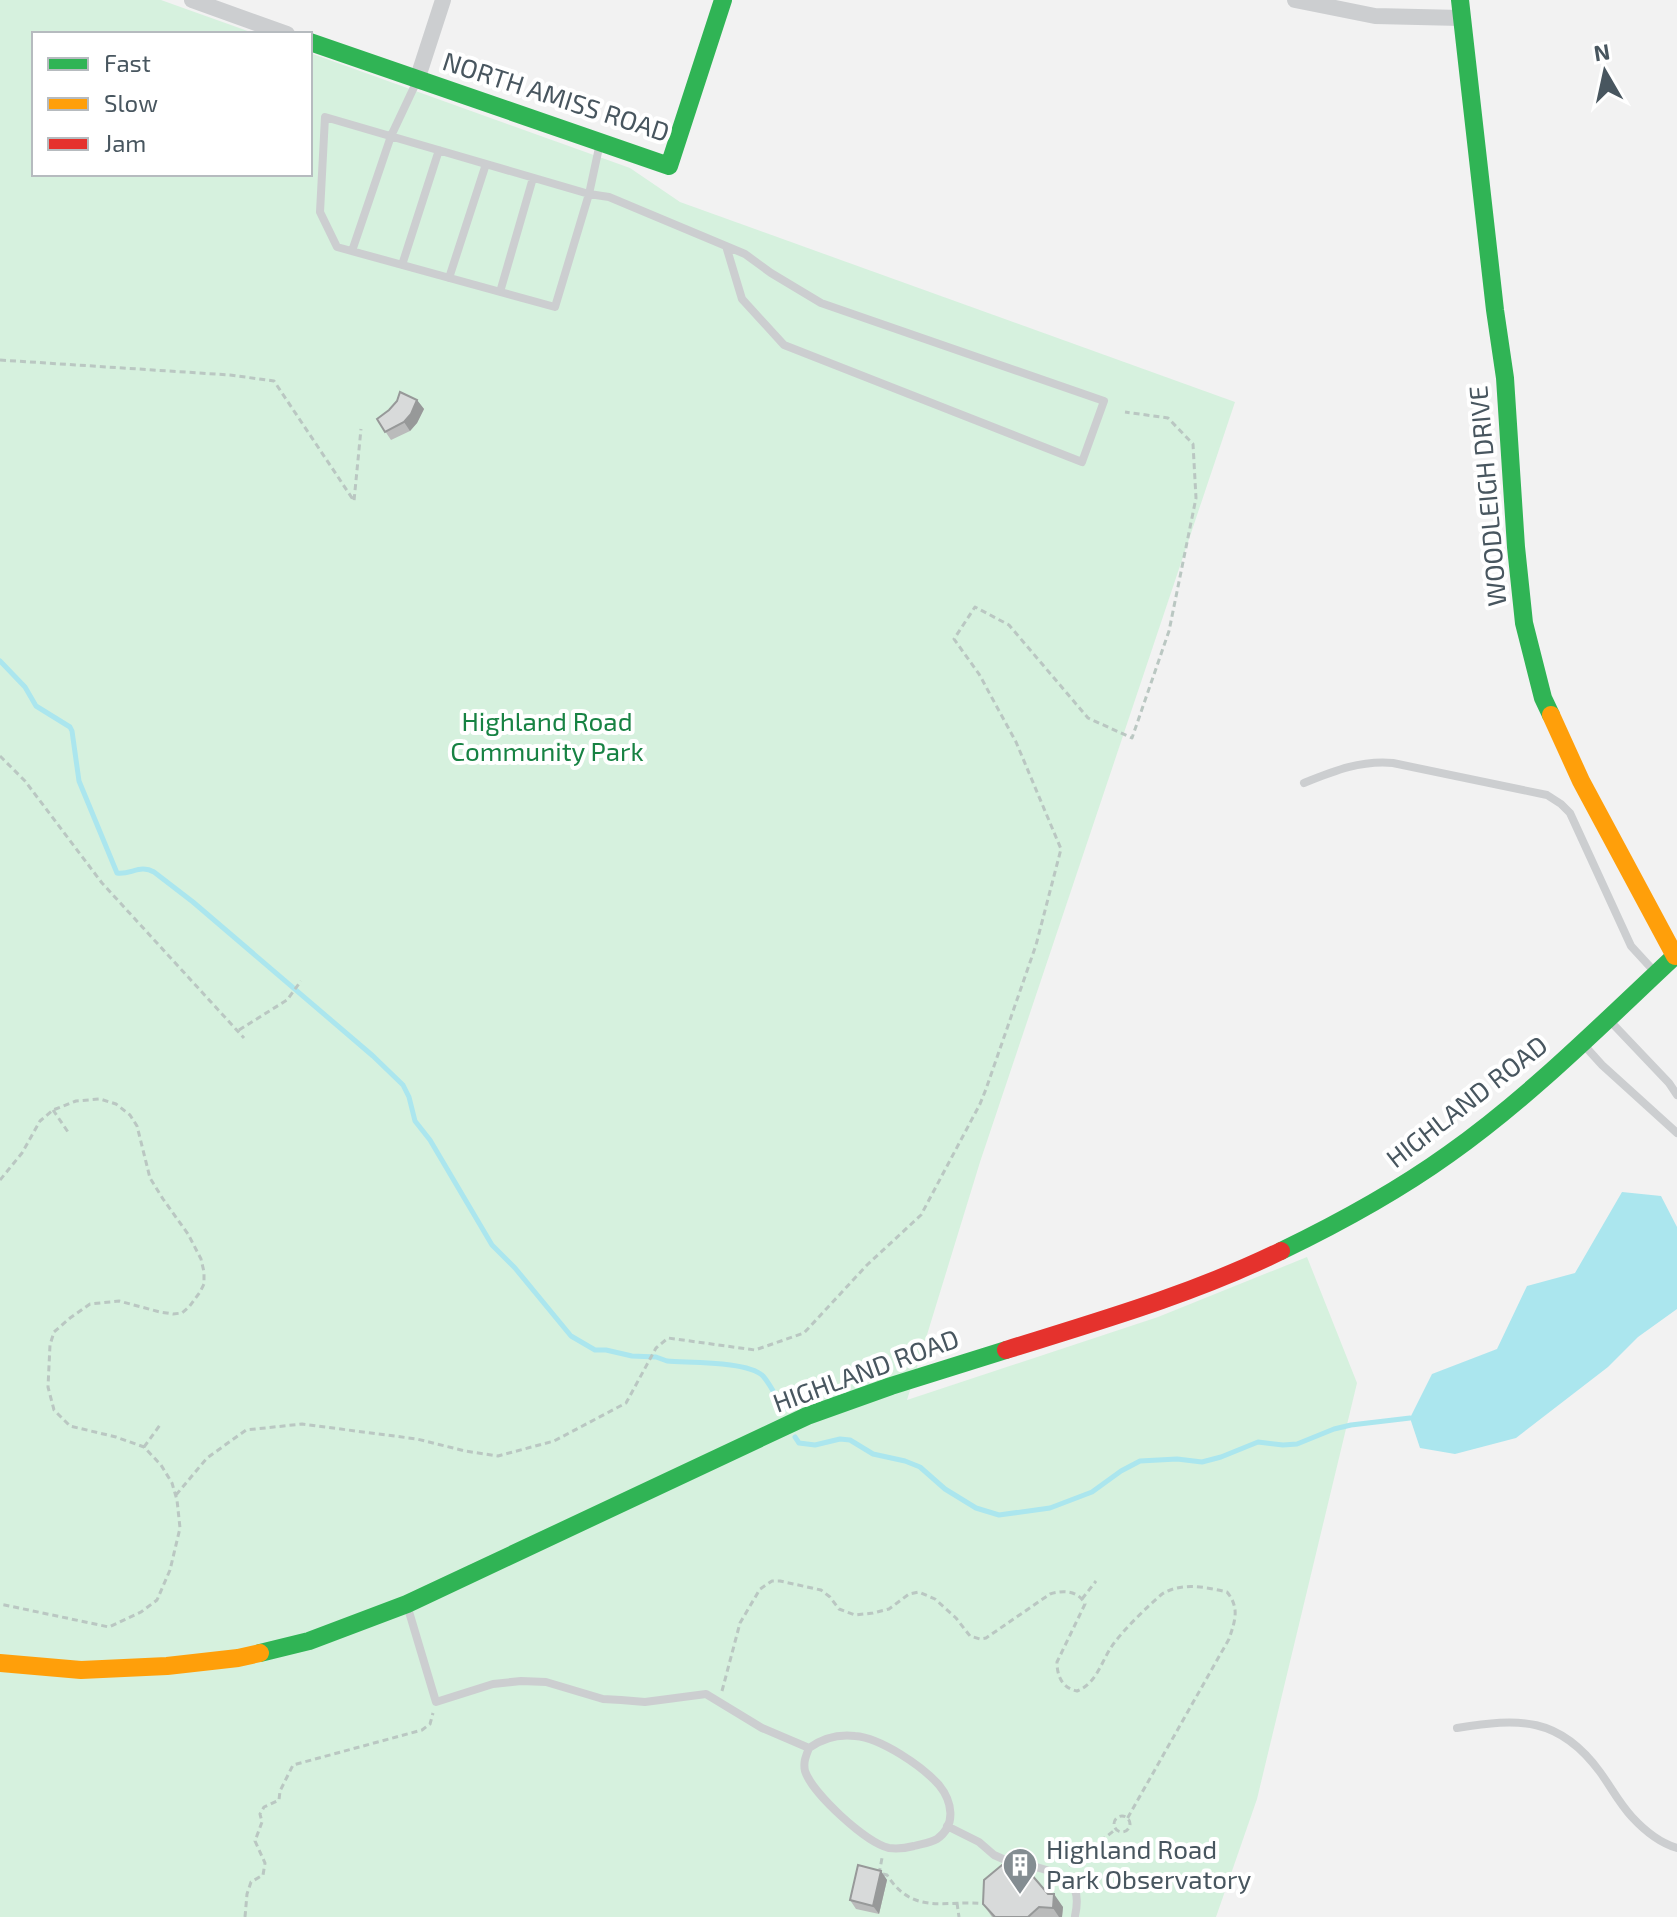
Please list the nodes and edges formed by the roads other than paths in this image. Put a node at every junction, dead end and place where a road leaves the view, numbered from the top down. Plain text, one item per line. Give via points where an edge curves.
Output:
1 (192, 0) edge
2 (443, 0) edge
3 (723, 0) edge
4 (1295, 0) edge
5 (1461, 9) edge
6 (281, 32) edge
7 (312, 43) edge
8 (417, 80) junction
9 (391, 136) junction
10 (600, 143) junction
11 (439, 150) junction
12 (486, 164) junction
13 (533, 178) junction
14 (589, 194) junction
15 (726, 246) junction
16 (352, 251) junction
17 (402, 265) junction
18 (449, 278) junction
19 (500, 292) junction
20 (1304, 783) dead end
21 (1676, 955) edge
22 (1656, 974) junction
23 (1609, 1019) junction
24 (1582, 1044) junction
25 (1677, 1095) edge
26 (1677, 1133) edge
27 (407, 1604) junction
28 (0, 1663) edge
29 (1457, 1728) dead end
30 (809, 1748) junction
31 (947, 1826) junction
32 (1677, 1848) edge
33 (1075, 1916) edge

1 - 6 street
2 - 8 street
3 - 10 street, NORTH AMISS ROAD via 669,166
4 - 5 street via 1375,16
5 - 21 street, WOODLEIGH DRIVE via 1505,378 1524,623 1543,698 1581,781
7 - 8 street, NORTH AMISS ROAD
8 - 9 lane
8 - 10 street, NORTH AMISS ROAD
9 - 11 lane
9 - 16 lane
9 - 16 lane via 325,117 320,212 337,247
10 - 14 lane
11 - 12 lane
11 - 17 lane
12 - 13 lane
12 - 18 lane
13 - 14 lane
13 - 19 lane
14 - 15 lane via 609,197
14 - 19 lane via 555,307
15 - 15 lane via 742,299 784,345 1082,462 1104,401 821,303
16 - 17 lane
17 - 18 lane
18 - 19 lane
20 - 22 lane via 1376,762 1547,795 1570,813 1631,946
21 - 22 street, HIGHLAND ROAD
22 - 23 street, HIGHLAND ROAD
23 - 24 street, HIGHLAND ROAD
23 - 25 lane
24 - 26 lane
24 - 27 street, HIGHLAND ROAD via 1449,1154 1294,1246 1159,1302 807,1416
27 - 28 street, HIGHLAND ROAD via 309,1641 238,1658 95,1670
27 - 30 lane via 436,1702 521,1681 546,1682 603,1699 645,1702 706,1694 762,1728
29 - 32 lane via 1498,1722 1552,1730 1598,1769 1638,1823
30 - 31 lane via 820,1740 856,1736 903,1757 946,1795 951,1811
30 - 31 lane via 804,1768 808,1778 840,1817 876,1844 904,1848 938,1838
31 - 33 lane via 994,1855 1070,1882

